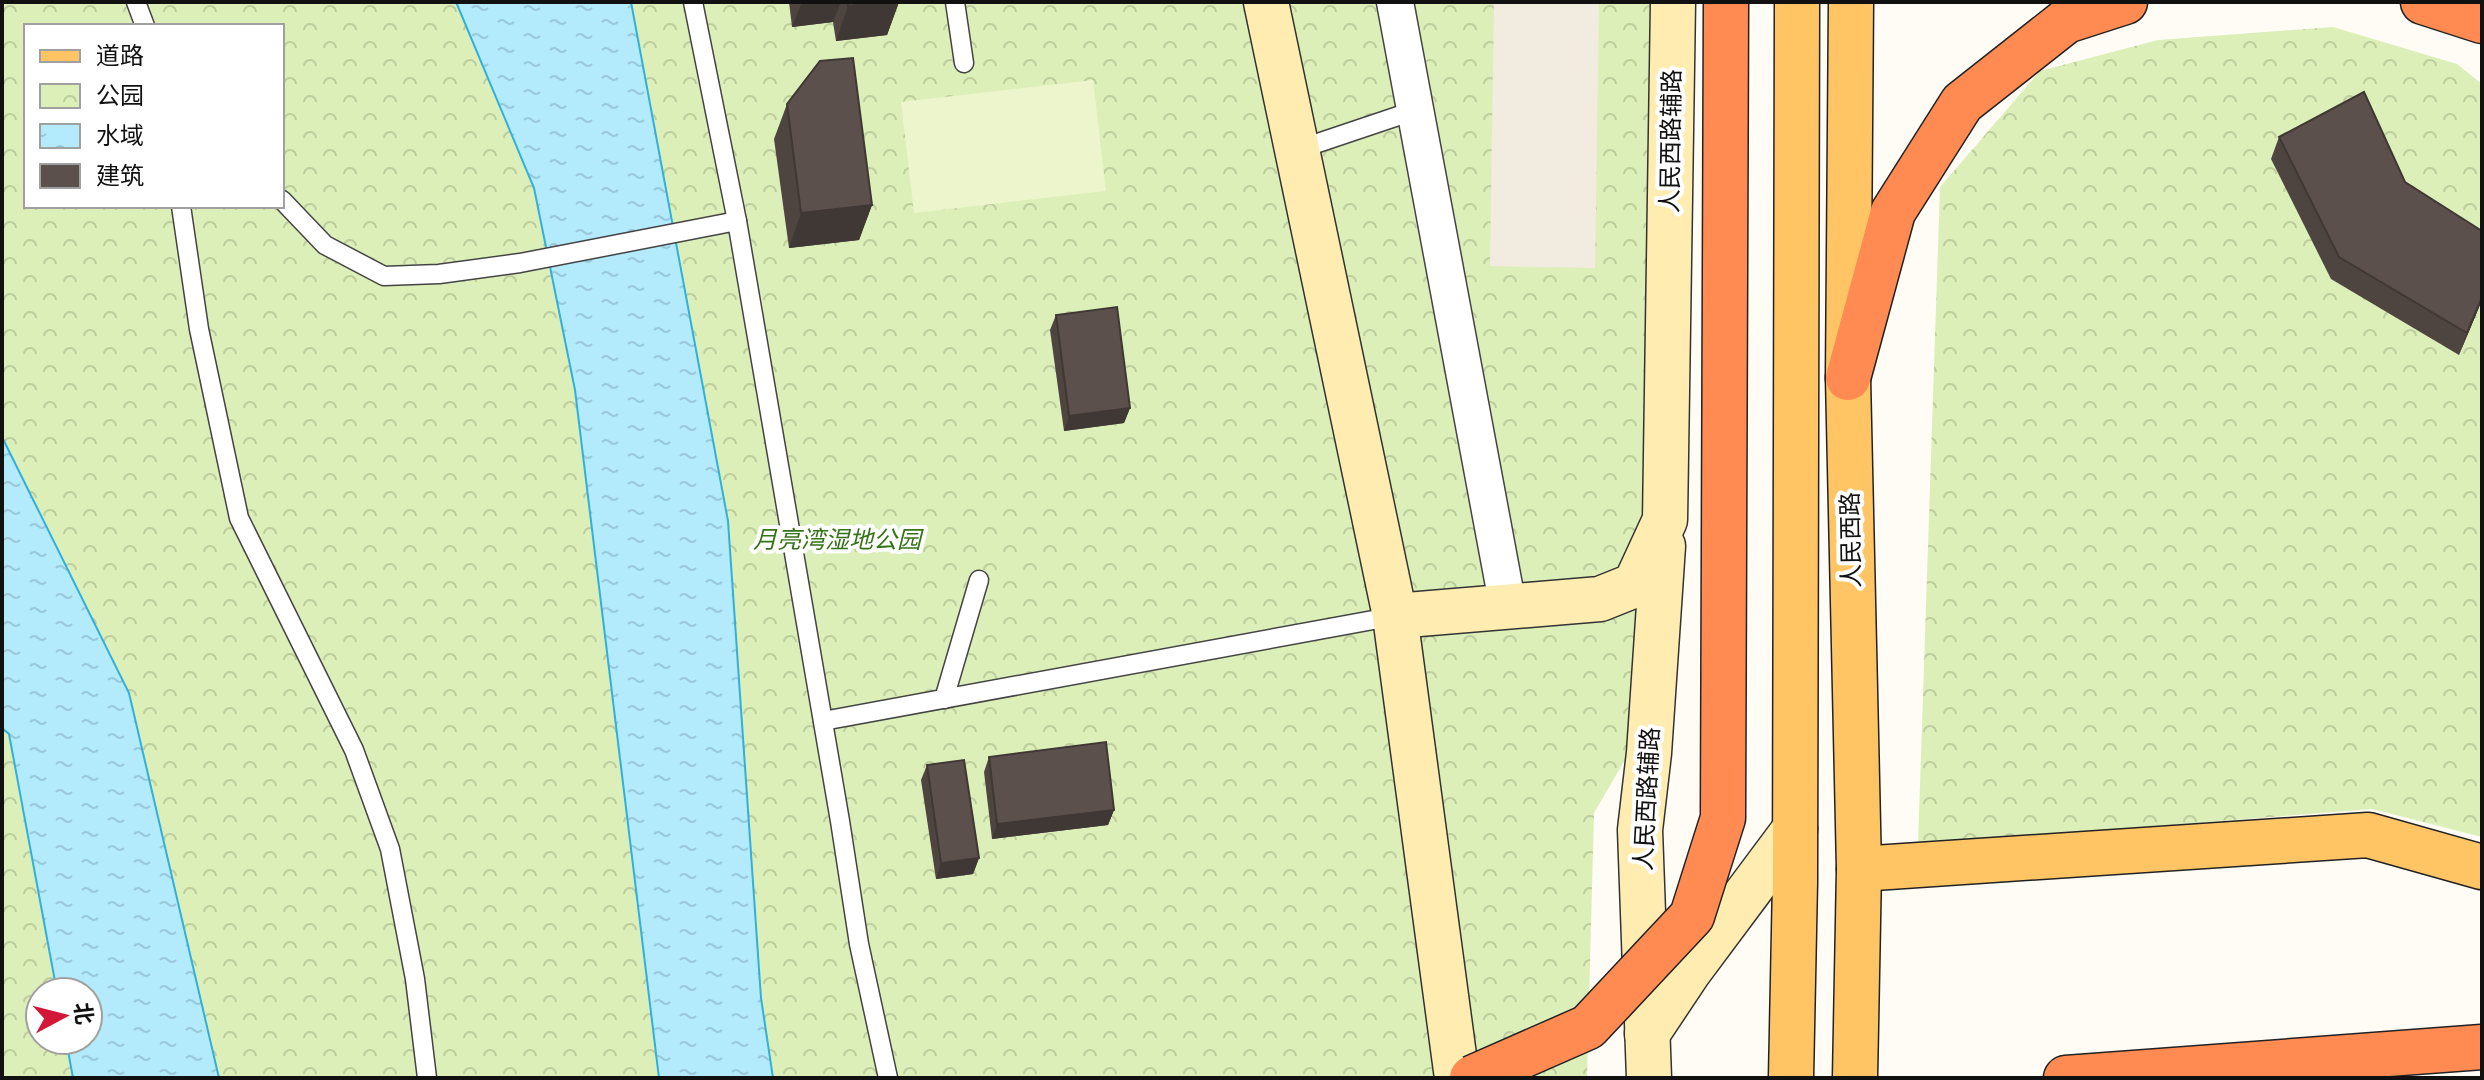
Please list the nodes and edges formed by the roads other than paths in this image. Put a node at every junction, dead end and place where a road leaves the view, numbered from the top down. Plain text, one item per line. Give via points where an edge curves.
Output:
1 (136, 2) edge
2 (693, 2) edge
3 (955, 2) edge
4 (1266, 2) edge
5 (1395, 2) edge
6 (1673, 2) edge
7 (1726, 2) edge
8 (1797, 2) edge
9 (1851, 2) edge
10 (2125, 2) edge
11 (2423, 2) edge
12 (2482, 21) edge
13 (144, 24) edge
14 (964, 63) dead end
15 (1416, 110) junction
16 (1297, 150) junction
17 (284, 202) edge
18 (181, 208) edge
19 (737, 221) junction
20 (1848, 378) junction
21 (1665, 520) junction
22 (979, 580) dead end
23 (1600, 599) junction
24 (1508, 607) junction
25 (1395, 616) junction
26 (944, 699) junction
27 (1651, 715) junction
28 (823, 721) junction
29 (1795, 829) junction
30 (2482, 867) edge
31 (1859, 869) junction
32 (2482, 1015) edge
33 (1647, 1034) junction
34 (2468, 1048) edge
35 (427, 1078) edge
36 (888, 1078) edge
37 (1457, 1078) edge
38 (1472, 1078) edge
39 (1649, 1078) edge
40 (1791, 1078) edge
41 (1855, 1078) edge
42 (2066, 1078) edge

1 - 13 lane
2 - 19 lane
3 - 14 lane
4 - 16 street
5 - 15 street
6 - 21 street, 人民西路辅路
7 - 38 highway, bridge via 1723,818 1692,916 1588,1027
8 - 29 main road
9 - 20 main road, 人民西路
10 - 20 highway via 2066,21 1962,103 1893,212
11 - 12 highway
15 - 16 lane
15 - 24 street
16 - 25 street
17 - 19 lane via 325,245 384,276 520,263
18 - 35 lane via 199,329 239,518 354,750 390,849
19 - 28 lane
20 - 31 main road, 人民西路
21 - 23 street, 人民西路辅路 via 1635,585
21 - 27 street, 人民西路辅路
22 - 26 lane
23 - 24 street, 人民西路辅路
23 - 27 street via 1624,619 1645,654
24 - 25 street, 人民西路辅路
25 - 26 lane
25 - 37 street
26 - 28 lane
27 - 33 street, 人民西路辅路 via 1640,830
28 - 36 lane via 859,944
29 - 33 street
29 - 40 main road
30 - 31 main road via 2368,835
31 - 41 main road, 人民西路
32 - 34 highway
33 - 39 street, 人民西路辅路
34 - 42 highway

